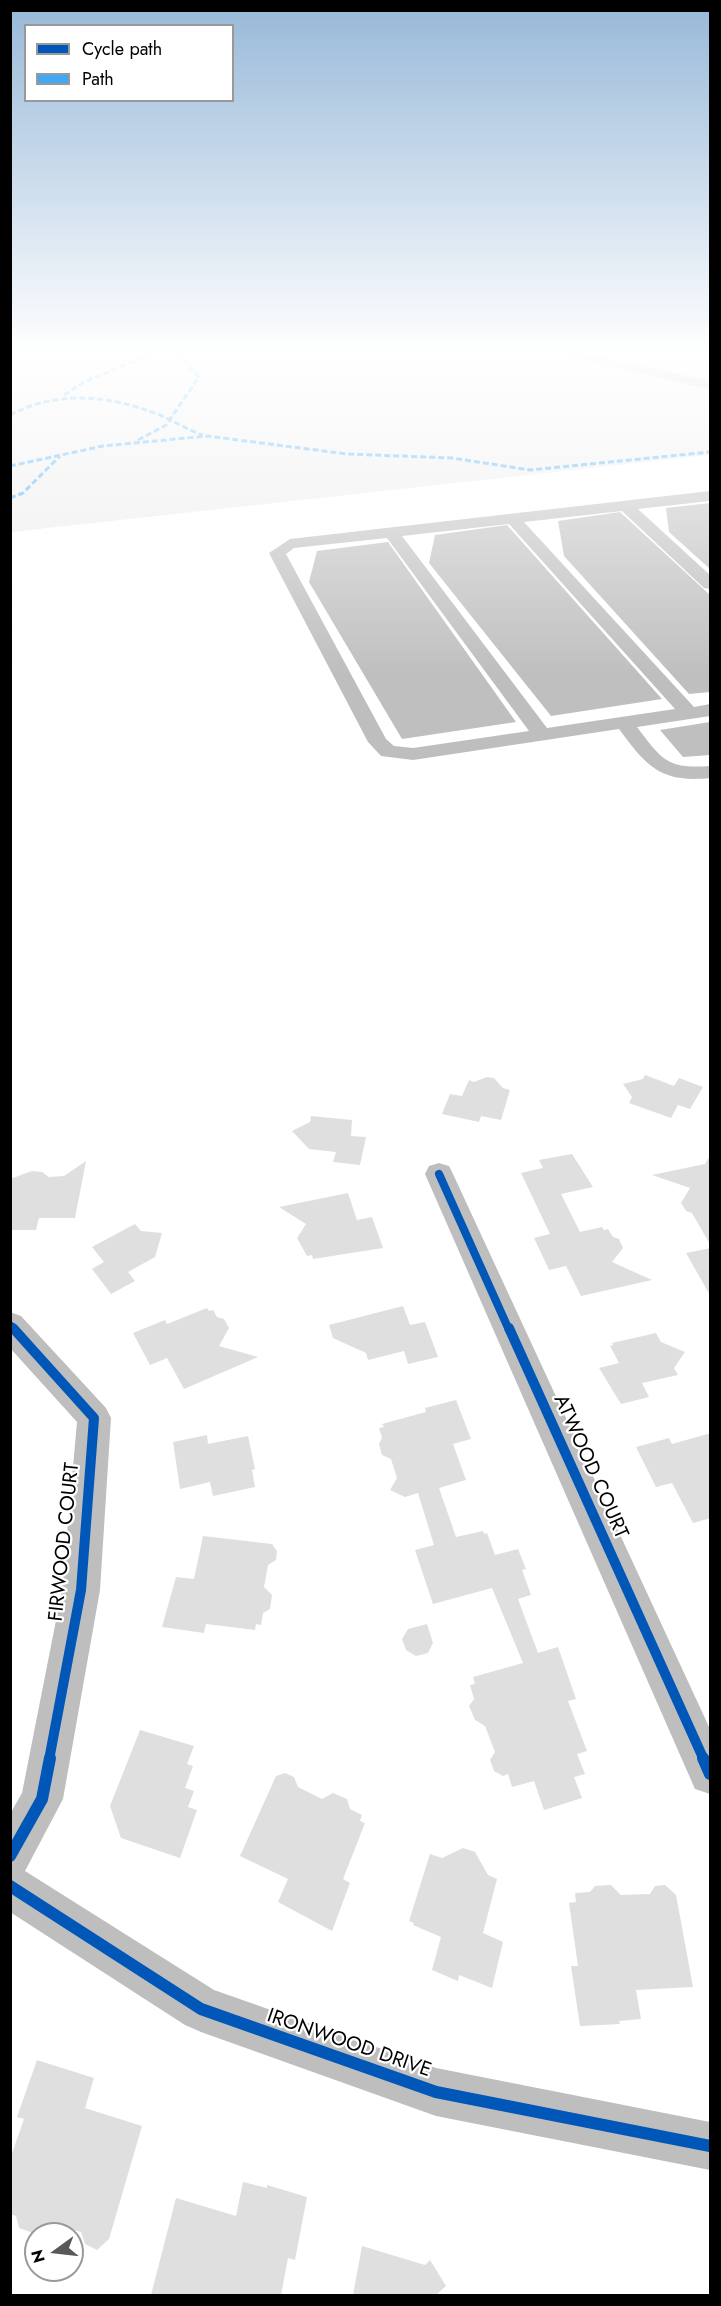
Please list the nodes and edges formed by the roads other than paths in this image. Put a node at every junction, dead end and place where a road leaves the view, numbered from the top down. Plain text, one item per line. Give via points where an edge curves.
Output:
1 (711, 496) edge
2 (626, 506) junction
3 (513, 519) junction
4 (392, 533) junction
5 (711, 584) edge
6 (711, 710) edge
7 (689, 713) junction
8 (624, 723) junction
9 (542, 735) junction
10 (711, 772) edge
11 (439, 1174) dead end
12 (10, 1325) edge
13 (711, 1774) edge
14 (10, 1856) edge
15 (10, 1886) edge
16 (711, 2146) edge

1 - 2 street
2 - 3 street
2 - 5 street
3 - 4 street
3 - 7 street
4 - 9 street
4 - 9 street via 290,544 277,553 384,749 413,754
6 - 7 street
7 - 8 street
8 - 9 street
8 - 10 street via 658,766 691,775
11 - 13 street, ATWOOD COURT
12 - 14 street, FIRWOOD COURT via 94,1418 81,1590 42,1799
15 - 16 street, IRONWOOD DRIVE via 201,2009 436,2092

